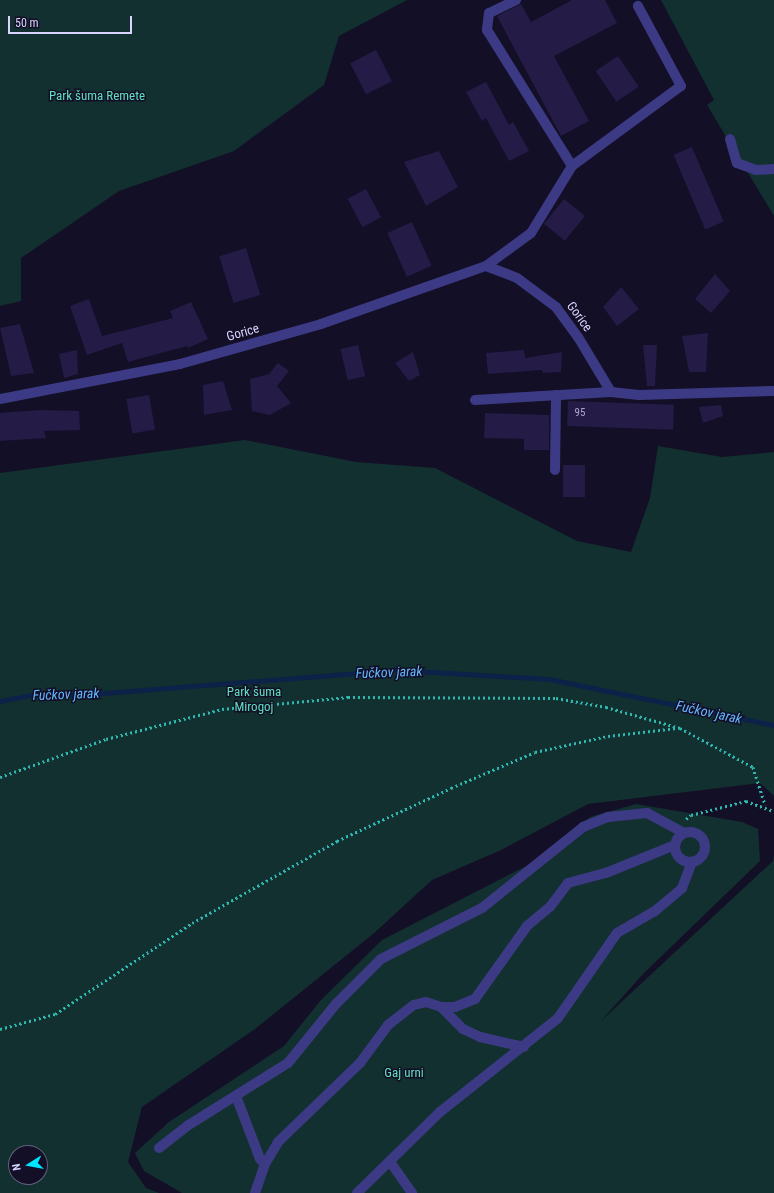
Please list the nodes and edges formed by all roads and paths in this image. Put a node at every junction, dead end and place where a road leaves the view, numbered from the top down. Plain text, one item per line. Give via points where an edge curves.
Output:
1 (516, 0) edge
2 (638, 6) dead end
3 (730, 139) dead end
4 (572, 166) junction
5 (774, 169) edge
6 (486, 266) junction
7 (774, 391) edge
8 (611, 392) junction
9 (556, 395) junction
10 (0, 399) edge
11 (475, 400) dead end
12 (554, 470) dead end
13 (680, 728) junction
14 (0, 777) edge
15 (765, 805) junction
16 (774, 810) edge
17 (681, 830) junction
18 (675, 845) junction
19 (692, 862) junction
20 (441, 1007) junction
21 (0, 1029) edge
22 (524, 1047) junction
23 (236, 1096) junction
24 (159, 1148) dead end
25 (391, 1162) junction
26 (265, 1164) junction
27 (255, 1193) edge
28 (357, 1193) edge
29 (412, 1193) edge

1 - 4 street via 489,13 487,30
2 - 4 street via 681,86
3 - 5 street via 737,163 756,170
4 - 6 street, Gorice via 531,233
6 - 8 street, Gorice via 516,278 556,307 578,337
6 - 10 street, Gorice via 321,324 180,364
7 - 8 street via 647,395
8 - 9 street
9 - 11 street
9 - 12 street
13 - 14 path via 606,707 556,698 348,697 222,709 106,739
13 - 15 path via 753,767
13 - 21 path via 608,736 535,752 451,788 336,841 192,923 55,1014
15 - 16 path
15 - 17 path via 746,801 691,815
17 - 18 street
17 - 19 street via 692,832 704,841 701,857
17 - 23 street via 647,813 608,817 583,828 482,908 381,959 336,1004 288,1063
18 - 19 street via 680,859
18 - 20 street via 606,873 568,882 550,907 527,926 475,999 465,1005
19 - 22 street via 682,888 655,911 617,933 586,973 577,995 558,1018
20 - 22 street via 463,1029 480,1037
20 - 26 street via 426,1002 414,1004 388,1025 360,1063 278,1142
22 - 25 street via 440,1112
23 - 24 street
23 - 26 street via 260,1159
25 - 28 street
25 - 29 street
26 - 27 street

